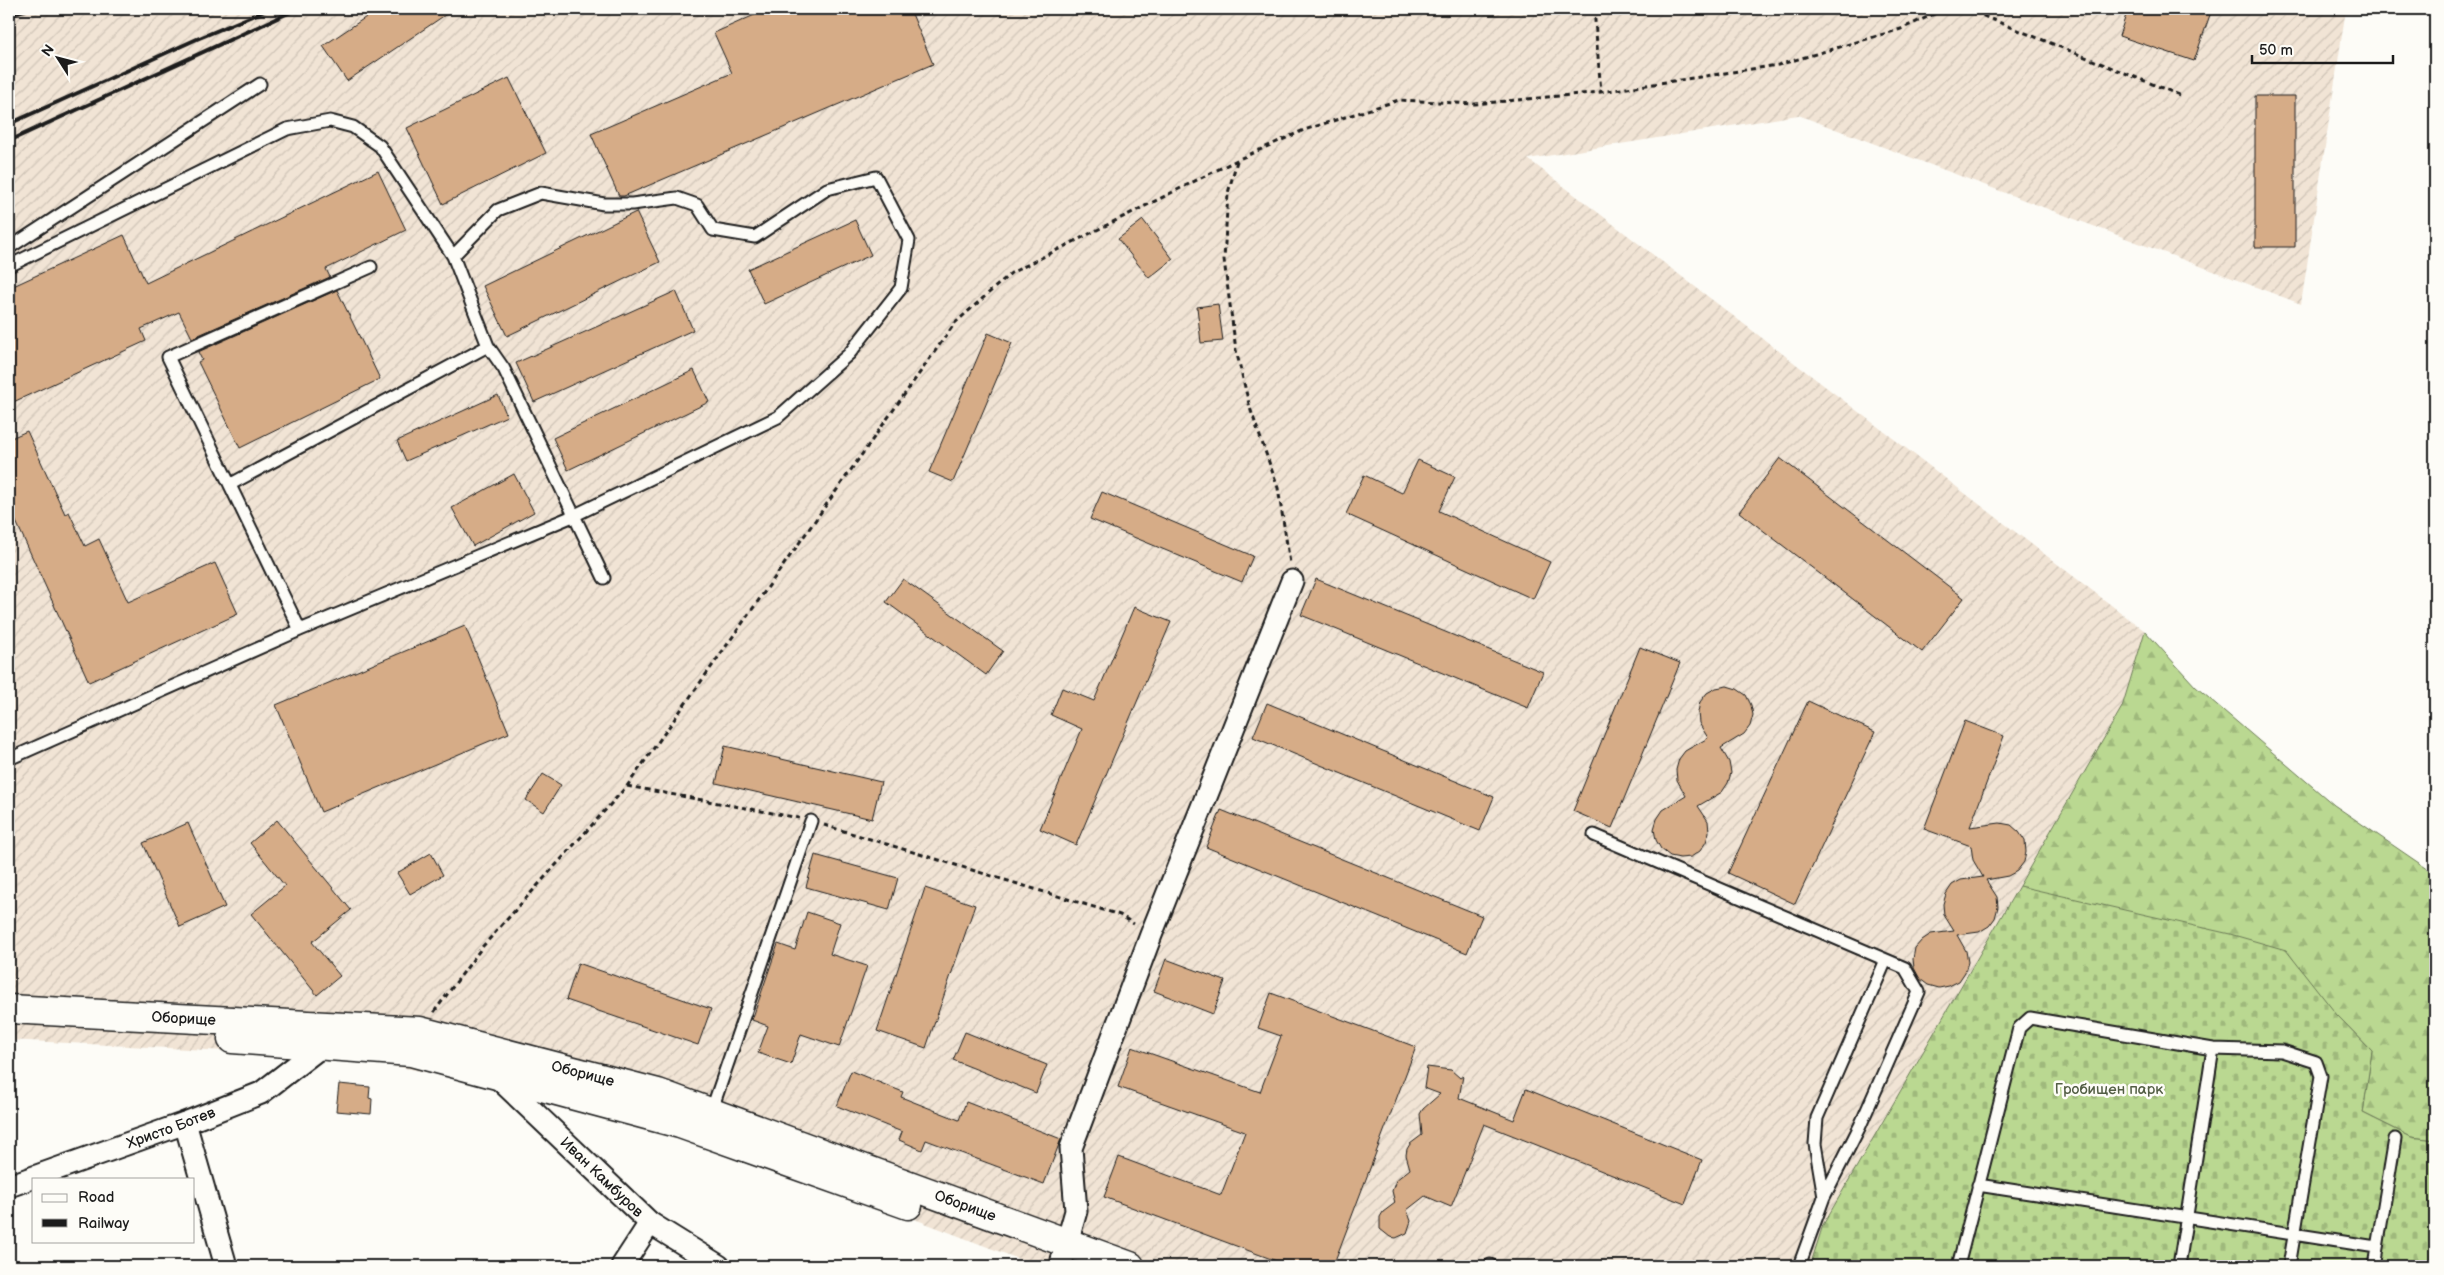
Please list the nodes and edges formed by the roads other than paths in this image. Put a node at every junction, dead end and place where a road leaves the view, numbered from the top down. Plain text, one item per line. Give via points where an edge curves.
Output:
1 (260, 84) dead end
2 (9, 248) edge
3 (454, 256) junction
4 (9, 266) edge
5 (371, 267) dead end
6 (488, 346) junction
7 (231, 484) junction
8 (573, 516) junction
9 (604, 578) dead end
10 (1292, 581) road end
11 (300, 630) junction
12 (9, 759) edge
13 (811, 821) road end
14 (1594, 835) dead end
15 (1886, 960) junction
16 (9, 1009) edge
17 (9, 1028) edge
18 (322, 1046) junction
19 (2213, 1049) junction
20 (494, 1074) junction
21 (712, 1112) junction
22 (185, 1123) junction
23 (2395, 1140) dead end
24 (1978, 1185) junction
25 (9, 1186) edge
26 (1824, 1197) junction
27 (2187, 1218) junction
28 (650, 1223) junction
29 (2293, 1233) junction
30 (2376, 1247) junction
31 (1069, 1256) edge
32 (226, 1266) edge
33 (622, 1266) edge
34 (719, 1266) edge
35 (1130, 1266) edge
36 (1799, 1266) edge
37 (1958, 1266) edge
38 (2179, 1266) edge
39 (2289, 1266) edge
40 (2374, 1266) edge

1 - 2 lane
3 - 4 lane via 380,146 353,127 330,121 287,129
3 - 6 lane
3 - 8 lane via 498,210 541,193 604,204 677,198 698,204 713,230 755,237 827,189 876,176 909,240 901,288 849,354 778,417
5 - 7 lane via 168,357
6 - 7 lane
6 - 8 lane via 504,369
7 - 11 lane
8 - 9 lane
8 - 11 lane
10 - 31 street via 1151,935 1071,1148 1076,1210
11 - 12 lane
13 - 21 lane
14 - 15 lane
15 - 26 lane via 1818,1118 1815,1144
15 - 26 lane via 1905,968 1919,992 1860,1126
16 - 21 main road, Оборище via 420,1031 658,1093
17 - 18 main road, Оборище via 110,1031
18 - 20 main road, Оборище via 411,1052
18 - 22 street, Христо Ботев via 260,1093
19 - 24 lane via 2030,1018 2019,1028
19 - 27 lane
19 - 29 lane via 2282,1051 2316,1062 2321,1076
20 - 28 street, Иван Камбуров
20 - 31 main road, Оборище via 680,1124
21 - 31 main road, Оборище
22 - 25 street, Христо Ботев
22 - 32 street
23 - 30 lane
24 - 27 lane
24 - 37 lane
26 - 36 lane
27 - 29 lane
27 - 38 lane
28 - 33 street
28 - 34 street, Иван Камбуров
29 - 30 lane
29 - 39 lane
30 - 40 lane
31 - 35 main road, Оборище

